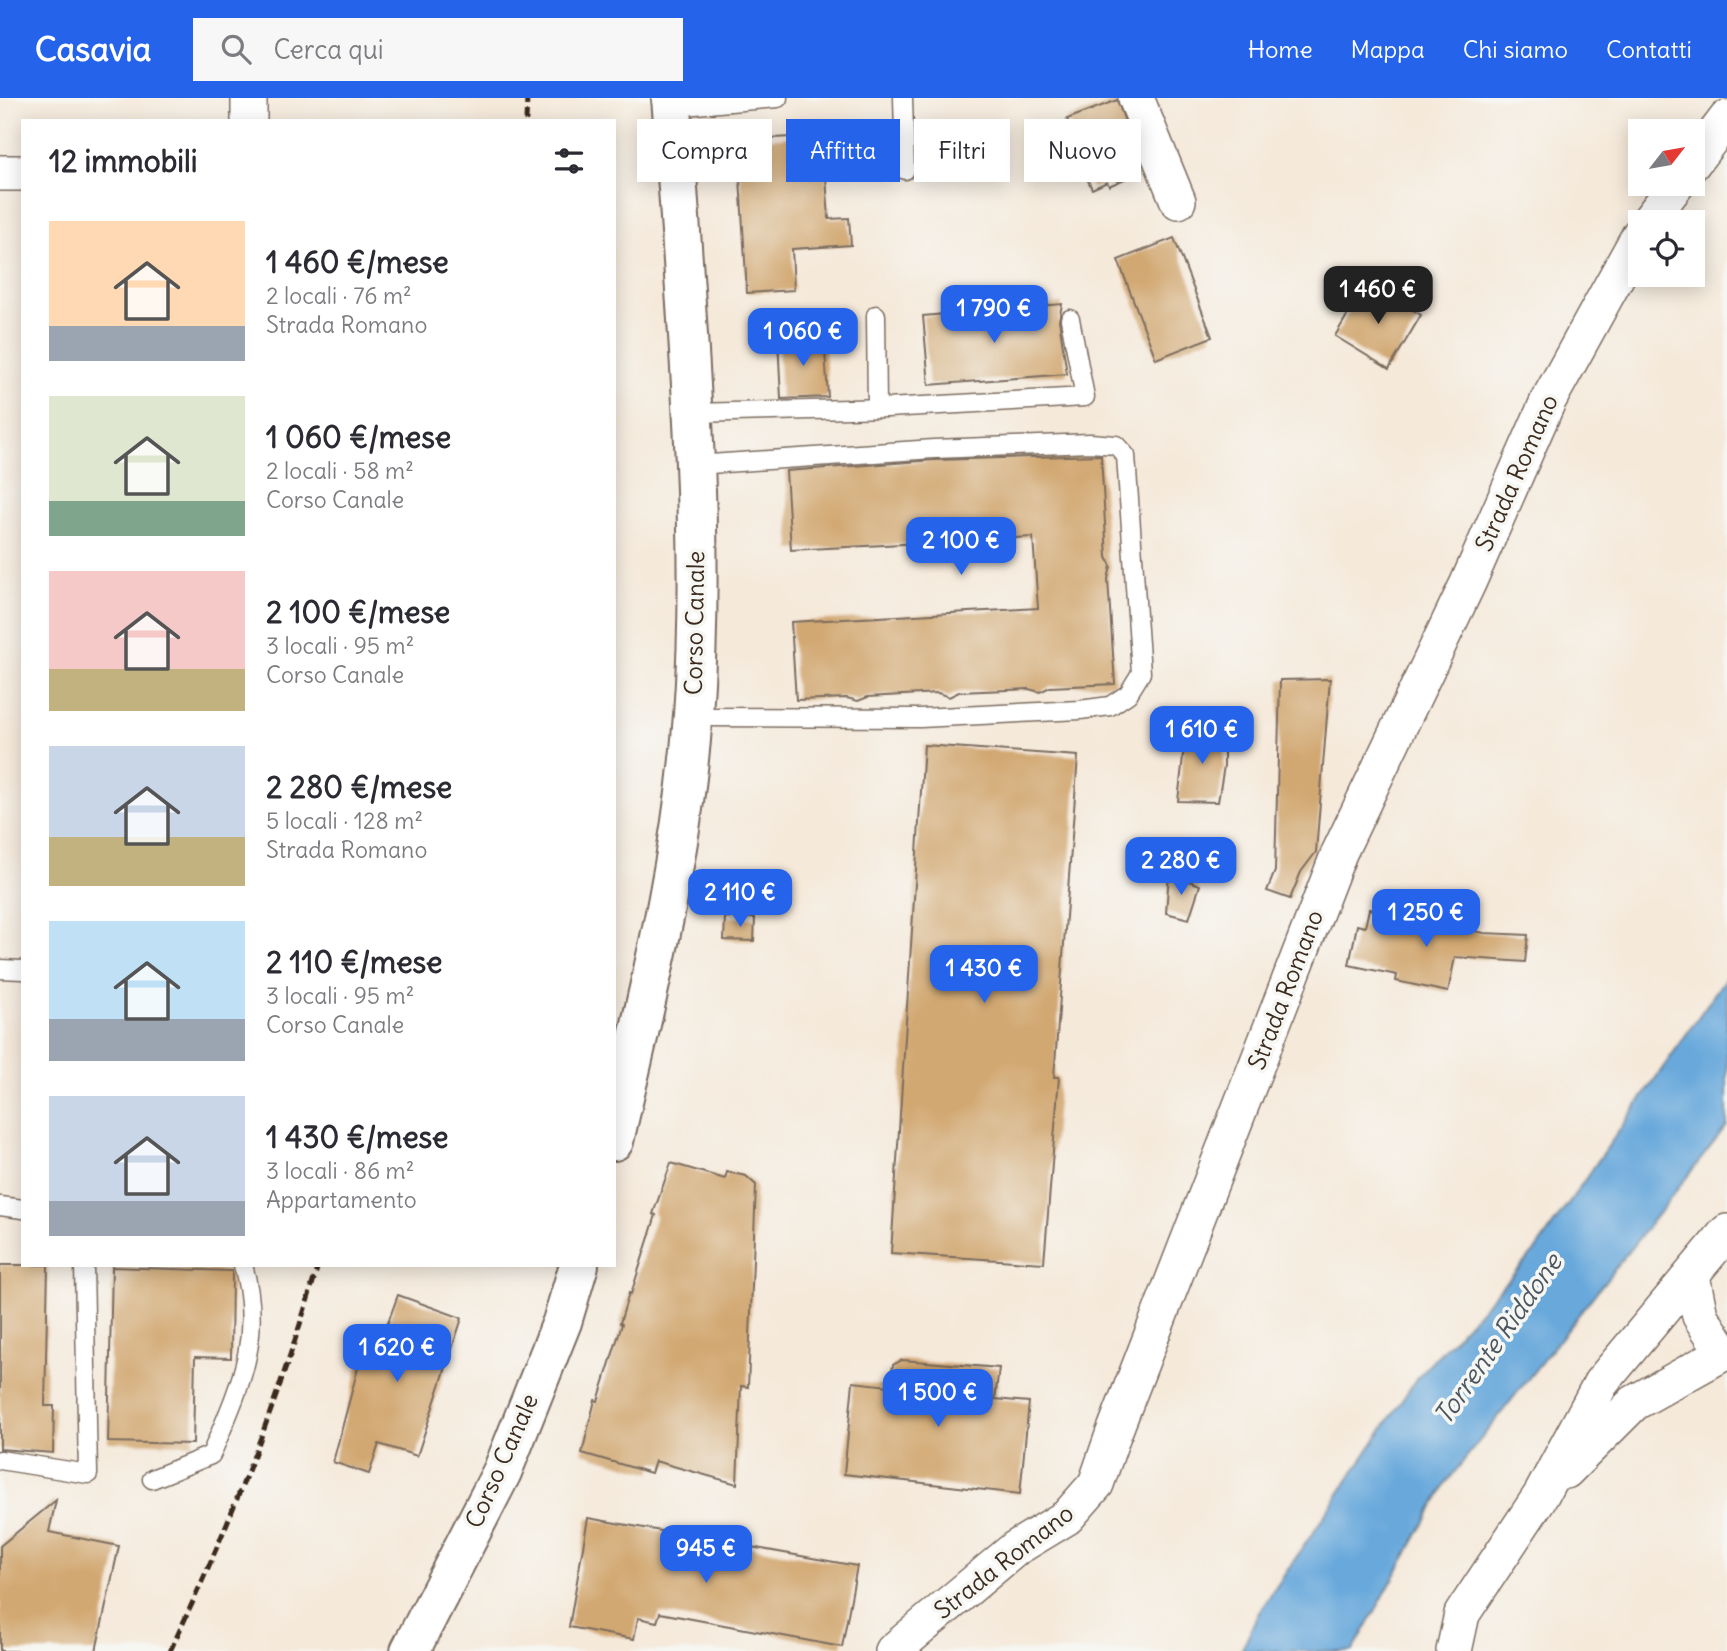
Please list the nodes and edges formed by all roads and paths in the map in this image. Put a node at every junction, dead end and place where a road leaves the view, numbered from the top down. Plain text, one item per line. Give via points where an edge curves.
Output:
1 (249, 98) edge
2 (778, 98) edge
3 (903, 98) edge
4 (1136, 98) edge
5 (671, 103) edge
6 (1727, 118) edge
7 (249, 119) edge
8 (1705, 147) edge
9 (905, 170) dead end
10 (0, 173) edge
11 (21, 173) edge
12 (1668, 196) edge
13 (1178, 201) dead end
14 (1657, 210) edge
15 (1628, 256) edge
16 (876, 315) dead end
17 (1070, 319) dead end
18 (877, 408) junction
19 (693, 413) junction
20 (695, 466) junction
21 (693, 717) junction
22 (0, 970) edge
23 (21, 971) edge
24 (616, 1132) edge
25 (0, 1206) edge
26 (21, 1209) edge
27 (1727, 1232) edge
28 (85, 1267) edge
29 (243, 1267) edge
30 (578, 1267) edge
31 (1692, 1276) junction
32 (1725, 1352) edge
33 (0, 1460) edge
34 (152, 1479) dead end
35 (1541, 1495) junction
36 (410, 1651) edge
37 (893, 1651) edge
38 (1454, 1651) edge

1 - 7 street
2 - 5 lane
3 - 9 lane
4 - 13 street
5 - 19 main road, Corso Canale
6 - 8 street
10 - 11 street
12 - 14 street
15 - 37 street, Strada Romano via 1548,401 1468,583 1339,853 1096,1484 1067,1517 1016,1548
16 - 18 lane
17 - 18 lane via 1085,397
18 - 19 lane
19 - 20 main road, Corso Canale
20 - 21 main road, Corso Canale via 699,589
20 - 21 lane via 934,449 1116,445 1126,456 1141,673 1128,694 1110,706 1080,710 920,718
21 - 24 main road, Corso Canale via 682,809 648,993
22 - 23 lane
25 - 26 lane
27 - 31 street
28 - 33 lane via 88,1474
29 - 34 lane via 252,1334 244,1377 211,1455
30 - 36 main road, Corso Canale via 562,1322 502,1472
31 - 32 street via 1700,1316
31 - 35 street via 1601,1383
32 - 35 street via 1634,1403
35 - 38 street via 1462,1614

